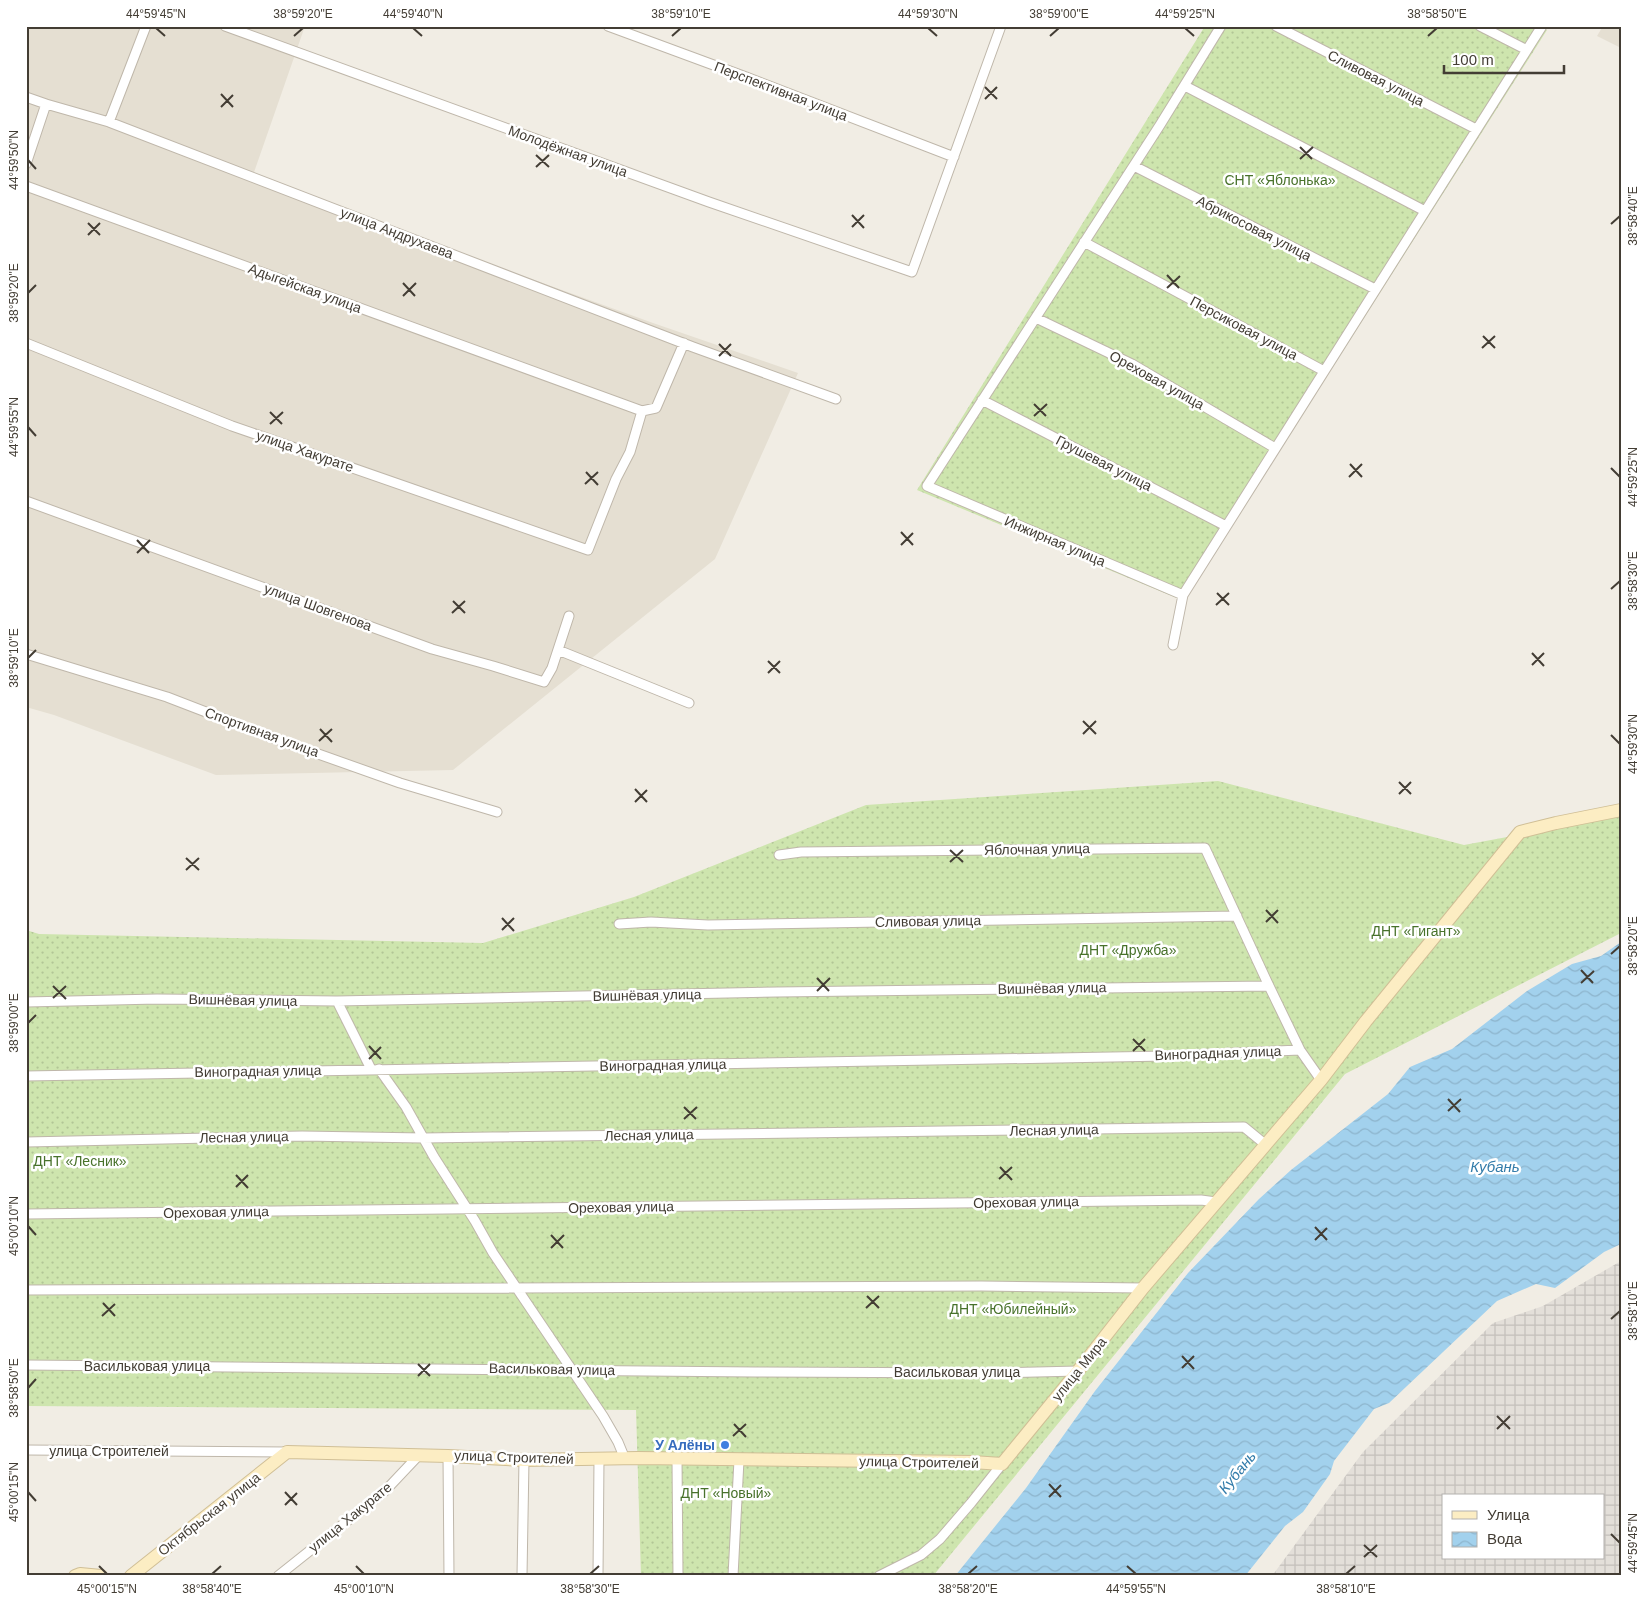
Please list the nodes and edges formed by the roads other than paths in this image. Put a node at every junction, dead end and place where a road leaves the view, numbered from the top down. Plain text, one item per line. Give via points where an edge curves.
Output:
1 (146, 26) edge
2 (225, 26) edge
3 (608, 26) edge
4 (1001, 26) edge
5 (1221, 26) edge
6 (1276, 26) edge
7 (1480, 26) edge
8 (1542, 26) edge
9 (1527, 50) junction
10 (1185, 86) junction
11 (26, 97) edge
12 (46, 104) junction
13 (110, 122) junction
14 (1476, 130) junction
15 (954, 157) junction
16 (26, 164) edge
17 (1134, 166) junction
18 (26, 186) edge
19 (1424, 211) junction
20 (1084, 242) junction
21 (1375, 289) junction
22 (1036, 318) junction
23 (26, 343) edge
24 (684, 343) junction
25 (1324, 371) junction
26 (836, 399) dead end
27 (982, 400) junction
28 (642, 411) junction
29 (1275, 448) junction
30 (26, 501) edge
31 (1226, 526) junction
32 (1183, 595) junction
33 (569, 616) dead end
34 (1173, 644) dead end
35 (558, 650) junction
36 (26, 654) edge
37 (689, 703) dead end
38 (1621, 810) edge
39 (497, 812) dead end
40 (779, 855) dead end
41 (1237, 916) junction
42 (619, 924) dead end
43 (1269, 986) junction
44 (337, 1001) junction
45 (26, 1002) edge
46 (1300, 1050) junction
47 (375, 1069) junction
48 (26, 1076) edge
49 (1321, 1080) junction
50 (423, 1138) junction
51 (26, 1142) edge
52 (1266, 1145) junction
53 (1216, 1202) junction
54 (466, 1209) junction
55 (26, 1214) edge
56 (518, 1288) junction
57 (1143, 1288) junction
58 (26, 1290) edge
59 (26, 1365) edge
60 (571, 1369) junction
61 (1078, 1371) junction
62 (26, 1450) edge
63 (286, 1452) junction
64 (419, 1456) junction
65 (448, 1456) junction
66 (598, 1459) junction
67 (625, 1459) junction
68 (677, 1459) junction
69 (524, 1460) junction
70 (740, 1460) junction
71 (1002, 1464) junction
72 (76, 1576) edge
73 (101, 1576) edge
74 (131, 1576) edge
75 (278, 1576) edge
76 (449, 1576) edge
77 (522, 1576) edge
78 (598, 1576) edge
79 (678, 1576) edge
80 (734, 1576) edge
81 (879, 1576) edge

1 - 13 street
2 - 15 street, Молодёжная улица via 709,202 912,272
3 - 15 street, Перспективная улица
4 - 15 street
5 - 10 street
6 - 14 street, Сливовая улица
7 - 9 street
8 - 9 street
9 - 14 street
10 - 17 street
10 - 19 street
11 - 12 street, улица Андрухаева
12 - 13 street, улица Андрухаева
12 - 16 street
13 - 24 street, улица Андрухаева
14 - 19 street
17 - 20 street
17 - 21 street, Абрикосовая улица
18 - 28 street, Адыгейская улица
19 - 21 street
20 - 22 street
20 - 25 street, Персиковая улица
21 - 25 street
22 - 27 street
22 - 29 street, Ореховая улица via 1132,364
23 - 28 street, улица Хакурате via 232,426 588,550 630,452
24 - 26 street, улица Андрухаева
24 - 28 street via 656,408
25 - 29 street
27 - 31 street, Грушевая улица
27 - 32 street, Инжирная улица via 927,486
29 - 31 street
30 - 35 street, улица Шовгенова via 432,649 544,682
31 - 32 street
32 - 34 street
33 - 35 street, улица Шовгенова
35 - 37 street
36 - 39 street, Спортивная улица via 167,697 400,783
38 - 49 street, улица Мира via 1520,832
40 - 41 street, Яблочная улица via 801,852 1205,848
41 - 42 street, Сливовая улица
41 - 43 street
43 - 44 street, Вишнёвая улица
43 - 46 street
44 - 45 street, Вишнёвая улица via 157,999
44 - 47 street
46 - 47 street, Виноградная улица via 1157,1056
46 - 49 street
47 - 48 street, Виноградная улица
47 - 50 street via 406,1107
49 - 52 street, улица Мира
50 - 51 street, Лесная улица via 302,1136
50 - 52 street, Лесная улица via 1244,1127
50 - 54 street
52 - 53 street, улица Мира
53 - 54 street, Ореховая улица
53 - 57 street, улица Мира
54 - 55 street, Ореховая улица
54 - 56 street
56 - 57 street
56 - 58 street
56 - 60 street
57 - 61 street, улица Мира
59 - 60 street, Васильковая улица
60 - 61 street, Васильковая улица
60 - 67 street via 604,1416
61 - 71 street, улица Мира
62 - 63 street, улица Строителей
63 - 64 street, улица Строителей
63 - 74 street, Октябрьская улица
64 - 65 street, улица Строителей
64 - 75 street, улица Хакурате via 385,1491
65 - 69 street, улица Строителей
65 - 76 street
66 - 67 street, улица Строителей
66 - 69 street, улица Строителей
66 - 78 street
67 - 68 street, улица Строителей
68 - 70 street, улица Строителей
68 - 79 street
69 - 77 street
70 - 71 street, улица Строителей
70 - 80 street
71 - 81 street, улица Мира via 940,1539 921,1555
72 - 73 street

